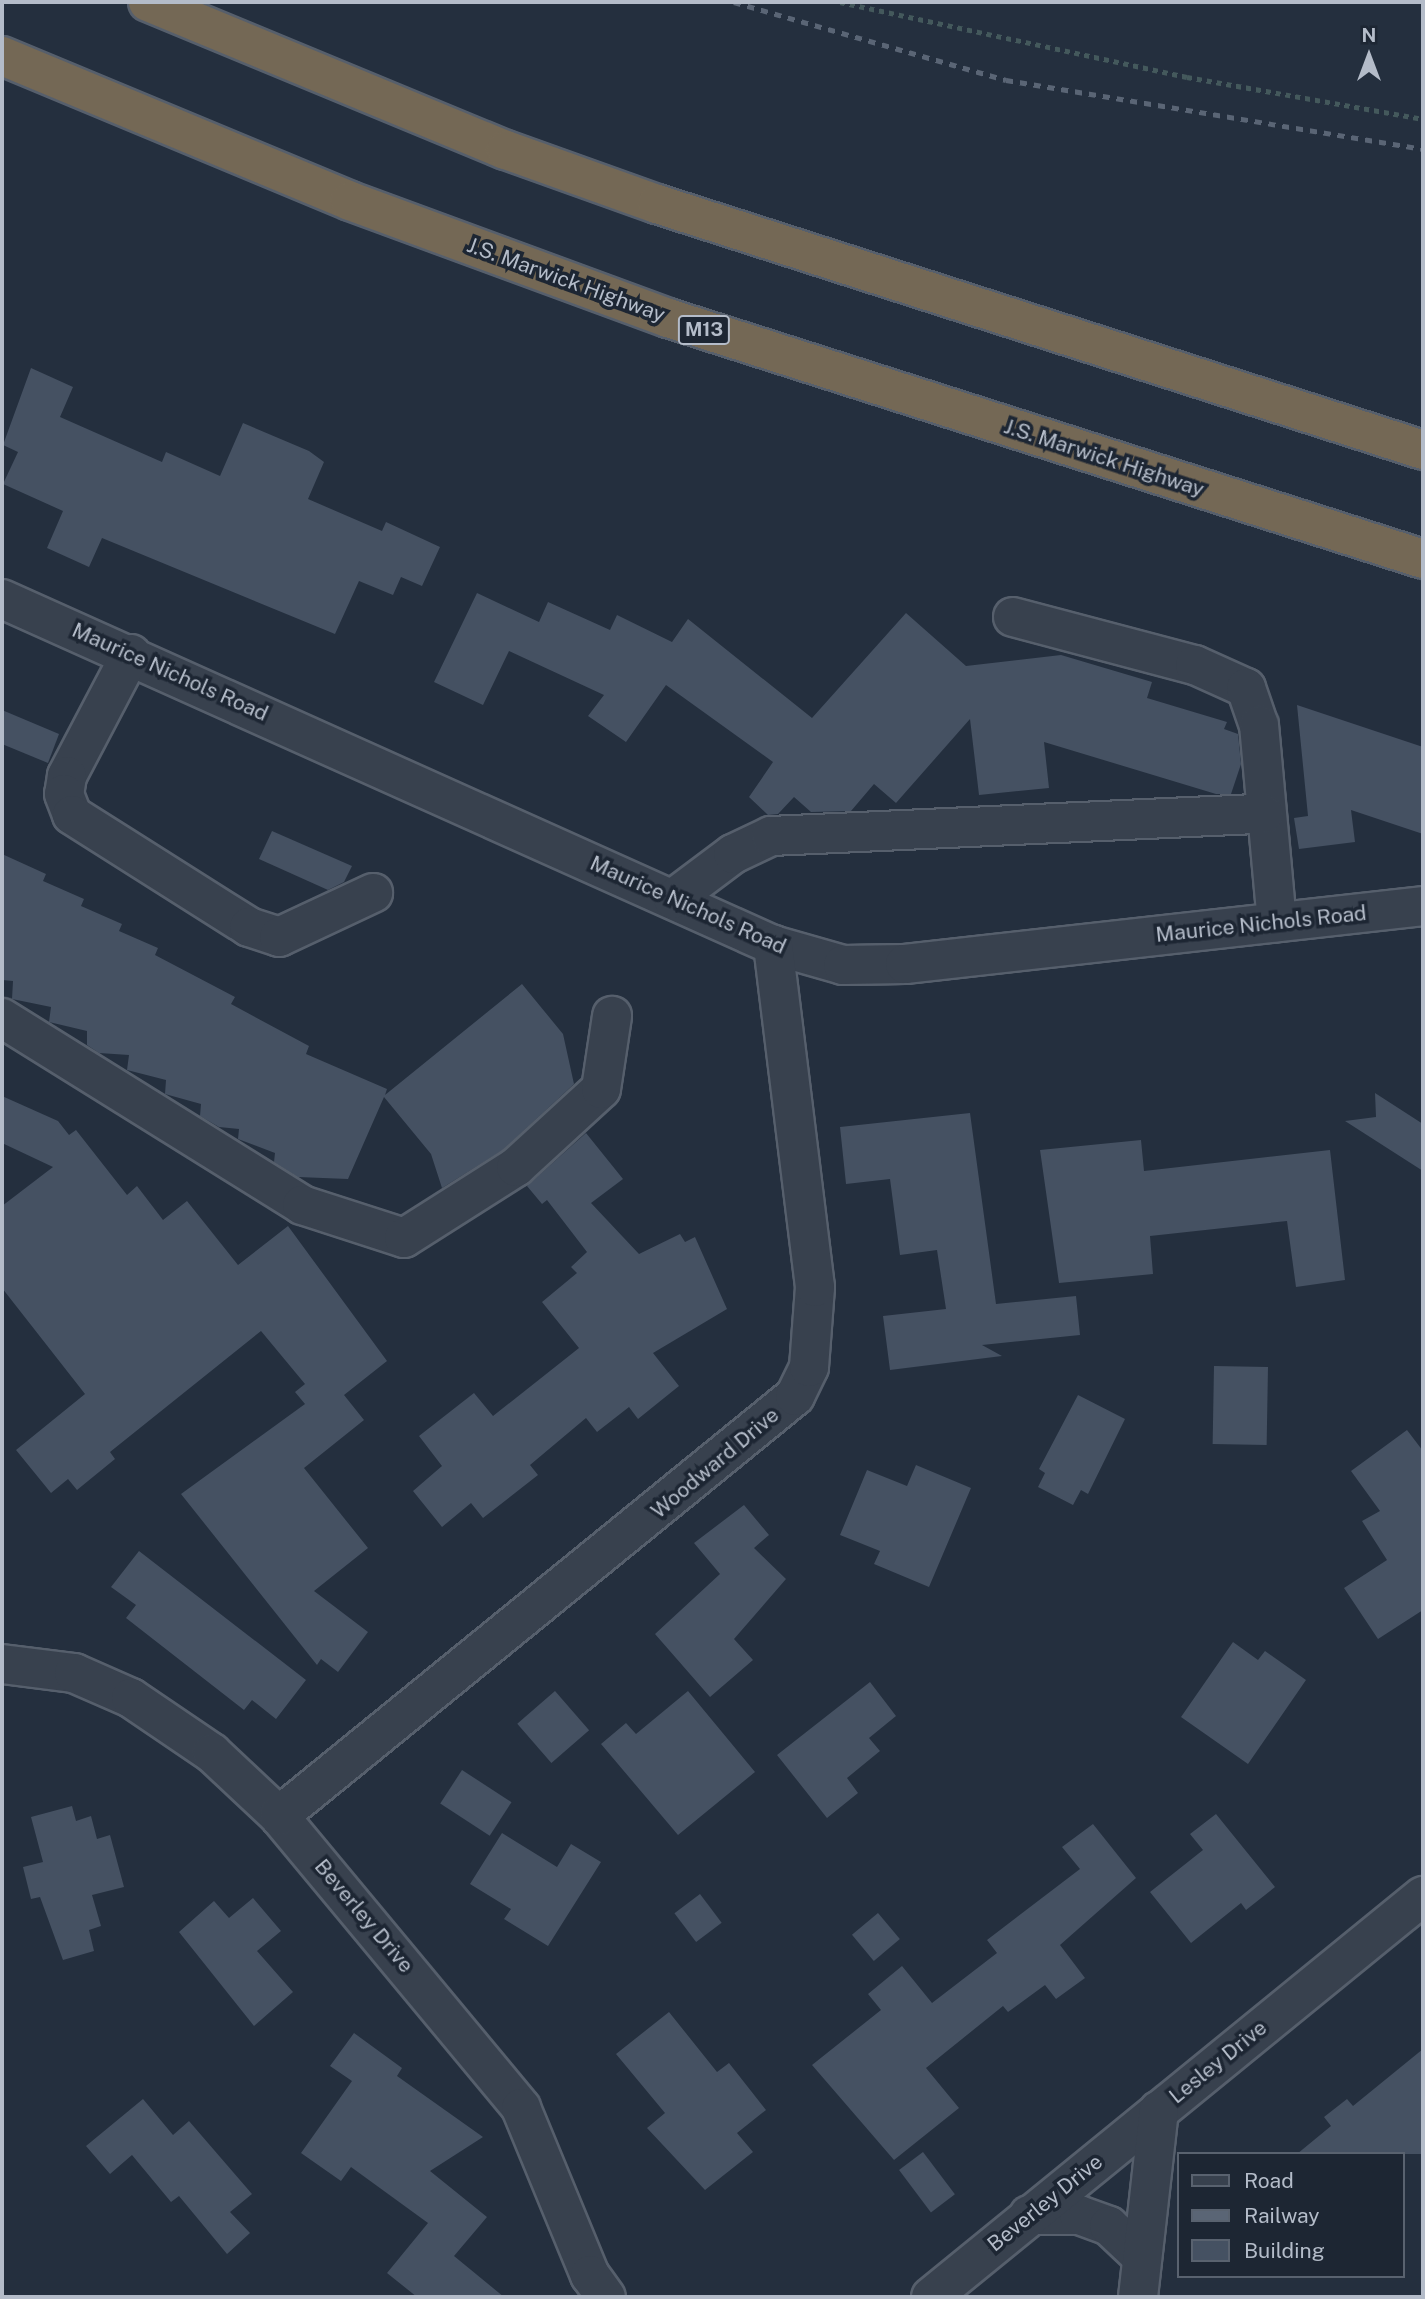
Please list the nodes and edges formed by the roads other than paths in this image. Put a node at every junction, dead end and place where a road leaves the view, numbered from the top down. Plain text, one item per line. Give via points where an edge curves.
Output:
1 (148, 2) edge
2 (2, 56) edge
3 (1423, 450) edge
4 (1423, 559) edge
5 (2, 599) edge
6 (1013, 617) dead end
7 (131, 654) junction
8 (1264, 814) junction
9 (373, 893) dead end
10 (673, 899) junction
11 (1423, 906) edge
12 (1277, 922) junction
13 (773, 945) junction
14 (612, 1016) dead end
15 (2, 1018) edge
16 (2, 1664) edge
17 (279, 1816) junction
18 (1423, 1896) edge
19 (1159, 2110) junction
20 (1029, 2216) junction
21 (1142, 2257) junction
22 (606, 2297) edge
23 (931, 2297) edge
24 (1138, 2297) edge

1 - 3 highway via 506,150 657,204
2 - 4 highway, J.S. Marwick Highway / M13 via 350,201 668,318
5 - 7 street, Maurice Nichols Road
6 - 8 street via 1195,665 1246,688 1259,725
7 - 9 street via 66,776 64,794 72,814 249,927 279,937
7 - 10 street, Maurice Nichols Road
8 - 10 street via 771,836 733,854
8 - 12 street
10 - 13 street, Maurice Nichols Road
11 - 12 street, Maurice Nichols Road
12 - 13 street, Maurice Nichols Road via 905,964 843,965
13 - 17 street, Woodward Drive via 815,1287 809,1367 795,1396
14 - 15 street via 601,1089 516,1167 404,1238 302,1205
16 - 17 street, Beverley Drive via 74,1673 131,1698 212,1753
17 - 22 street, Beverley Drive via 521,2108 590,2275
18 - 19 street, Lesley Drive
19 - 20 street, Beverley Drive
19 - 21 street, Lesley Drive
20 - 21 street via 1079,2215 1109,2226
20 - 23 street, Beverley Drive
21 - 24 street, Lesley Drive

